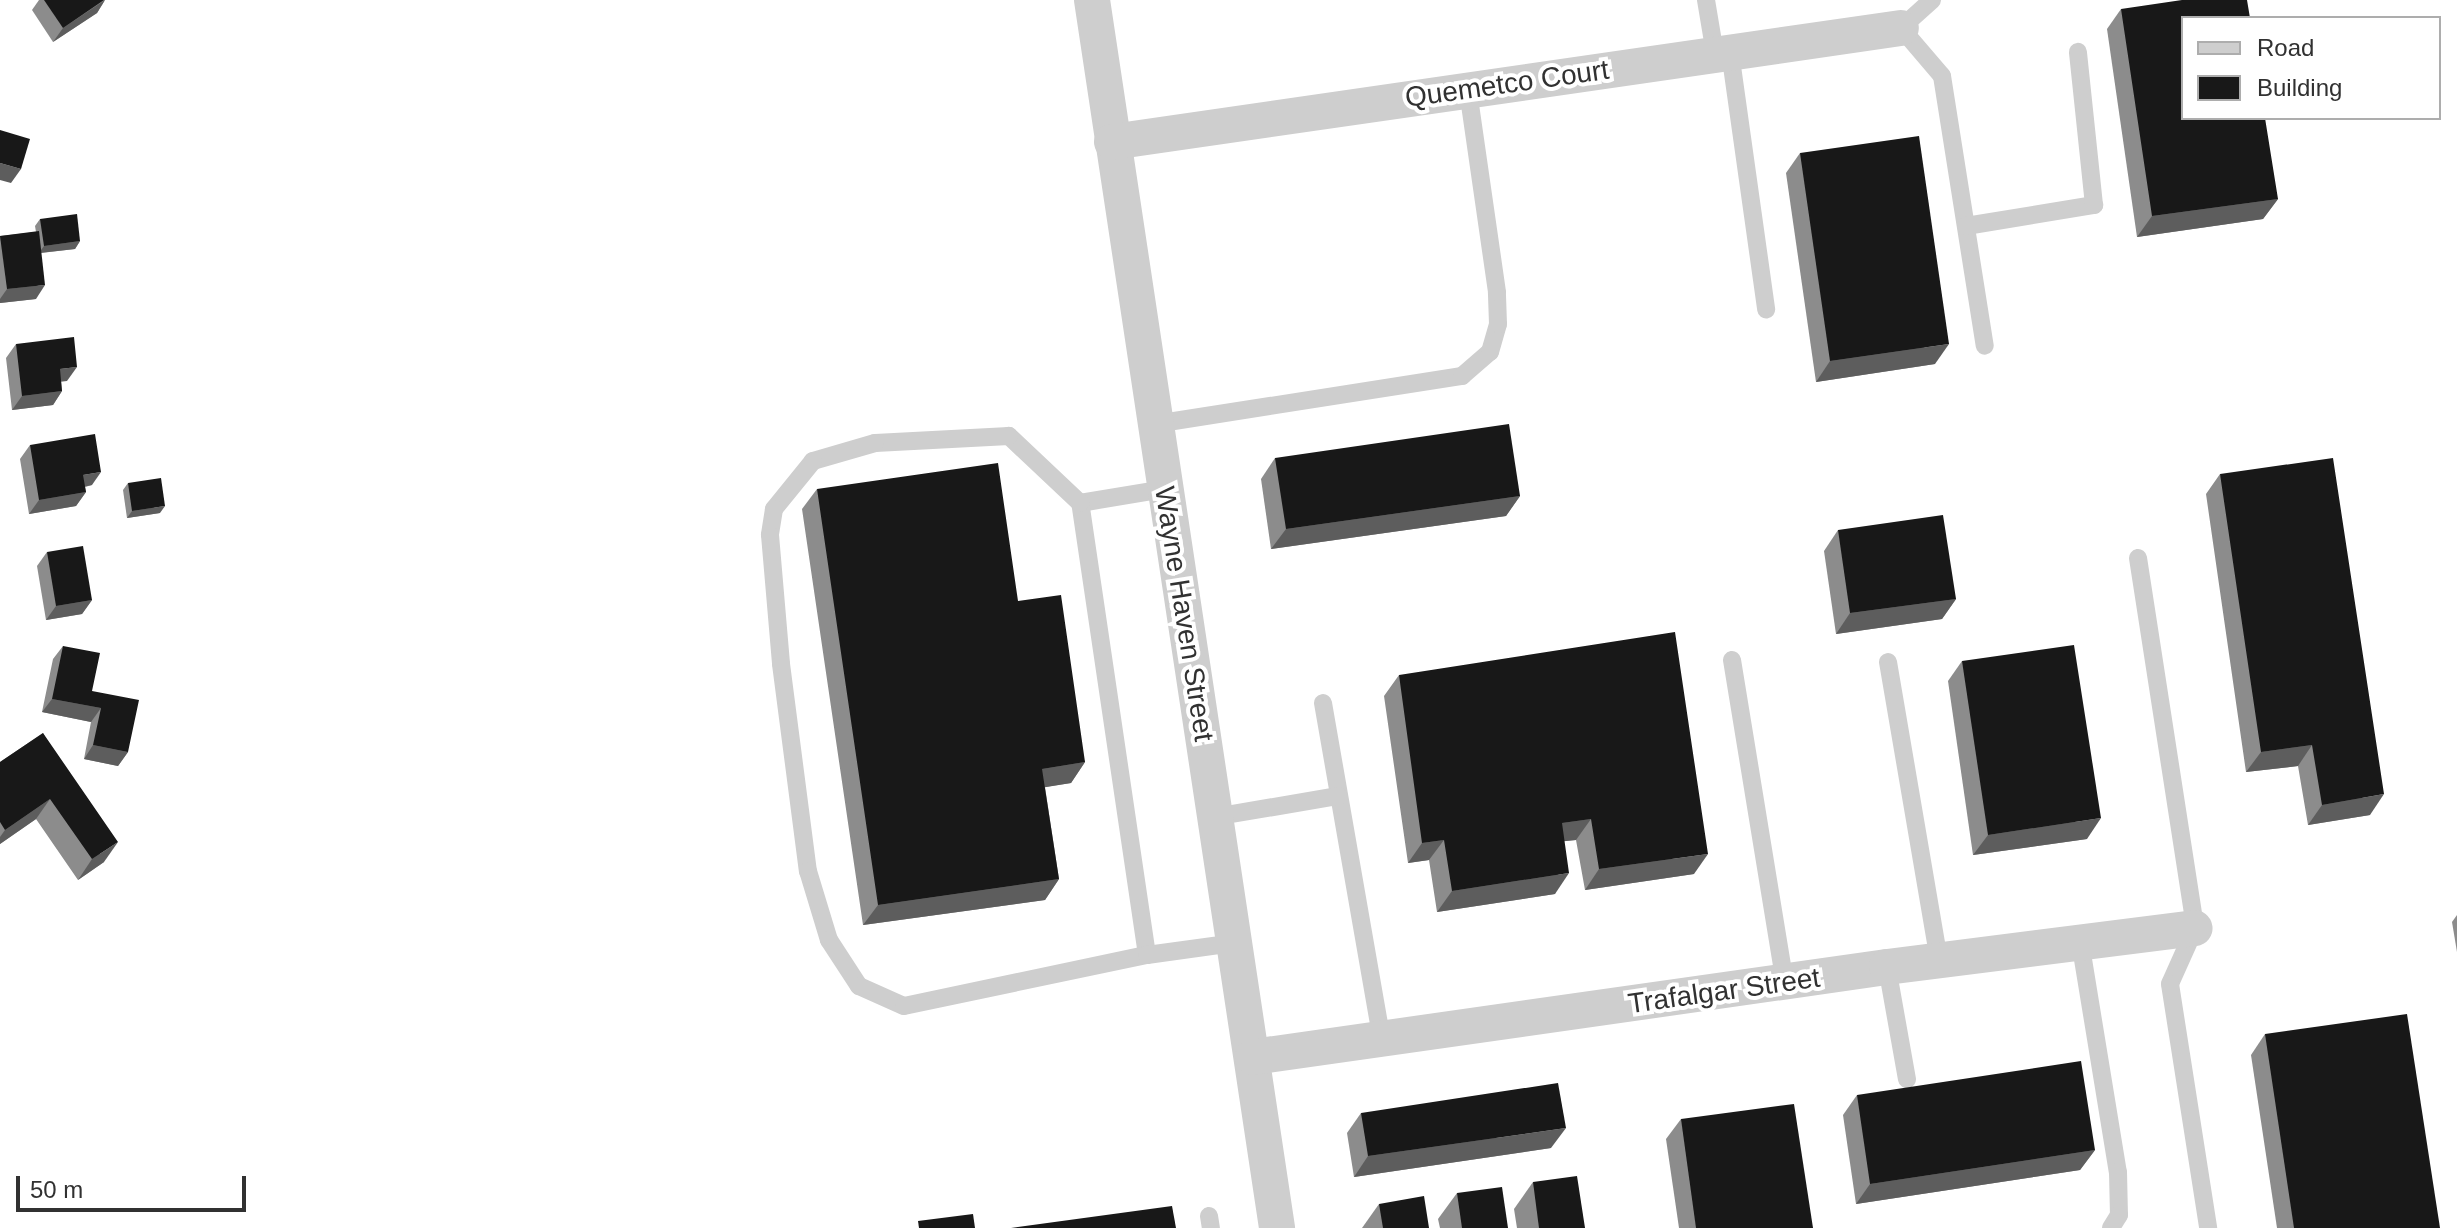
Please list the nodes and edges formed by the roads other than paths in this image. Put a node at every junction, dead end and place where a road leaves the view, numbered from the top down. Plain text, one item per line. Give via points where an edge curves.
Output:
1 (1092, 0) edge
2 (1706, 0) edge
3 (1932, 0) edge
4 (1901, 28) junction
5 (2078, 52) dead end
6 (1722, 53) junction
7 (1468, 90) junction
8 (1112, 142) junction
9 (1966, 226) junction
10 (1766, 309) dead end
11 (1985, 346) dead end
12 (1155, 424) junction
13 (1165, 489) junction
14 (1080, 503) junction
15 (2138, 558) dead end
16 (1732, 660) dead end
17 (1888, 662) dead end
18 (1323, 703) dead end
19 (1338, 796) junction
20 (1214, 817) junction
21 (2195, 928) junction
22 (2080, 941) junction
23 (1233, 943) junction
24 (1147, 955) junction
25 (1939, 960) junction
26 (1887, 967) junction
27 (1785, 982) junction
28 (1382, 1040) junction
29 (1253, 1057) junction
30 (1907, 1079) dead end
31 (1277, 1228) edge
32 (2111, 1228) edge
33 (2208, 1228) edge

1 - 8 street, Wayne Haven Street
2 - 6 lane
3 - 4 lane
4 - 6 street, Quemetco Court
4 - 9 lane via 1942,76
5 - 9 lane via 2094,205
6 - 7 street, Quemetco Court
6 - 10 lane
7 - 8 street, Quemetco Court
7 - 12 lane via 1497,292 1498,324 1490,352 1462,376
8 - 12 street, Wayne Haven Street
9 - 11 lane
12 - 13 street, Wayne Haven Street
13 - 14 lane
13 - 20 street, Wayne Haven Street
14 - 24 lane
14 - 24 lane via 1009,436 875,443 813,461 774,509 770,535 781,664 808,871 829,940 859,986 904,1006
15 - 21 lane
16 - 27 lane
17 - 25 lane
18 - 19 lane
19 - 20 lane
19 - 28 lane
20 - 23 street, Wayne Haven Street
21 - 22 street, Trafalgar Street
21 - 33 lane via 2170,984
22 - 25 street, Trafalgar Street
22 - 32 lane via 2118,1172 2119,1215
23 - 24 lane
23 - 29 street, Wayne Haven Street
25 - 26 street, Trafalgar Street
26 - 27 street, Trafalgar Street
26 - 30 lane
27 - 28 street, Trafalgar Street
28 - 29 street, Trafalgar Street
29 - 31 street, Wayne Haven Street

